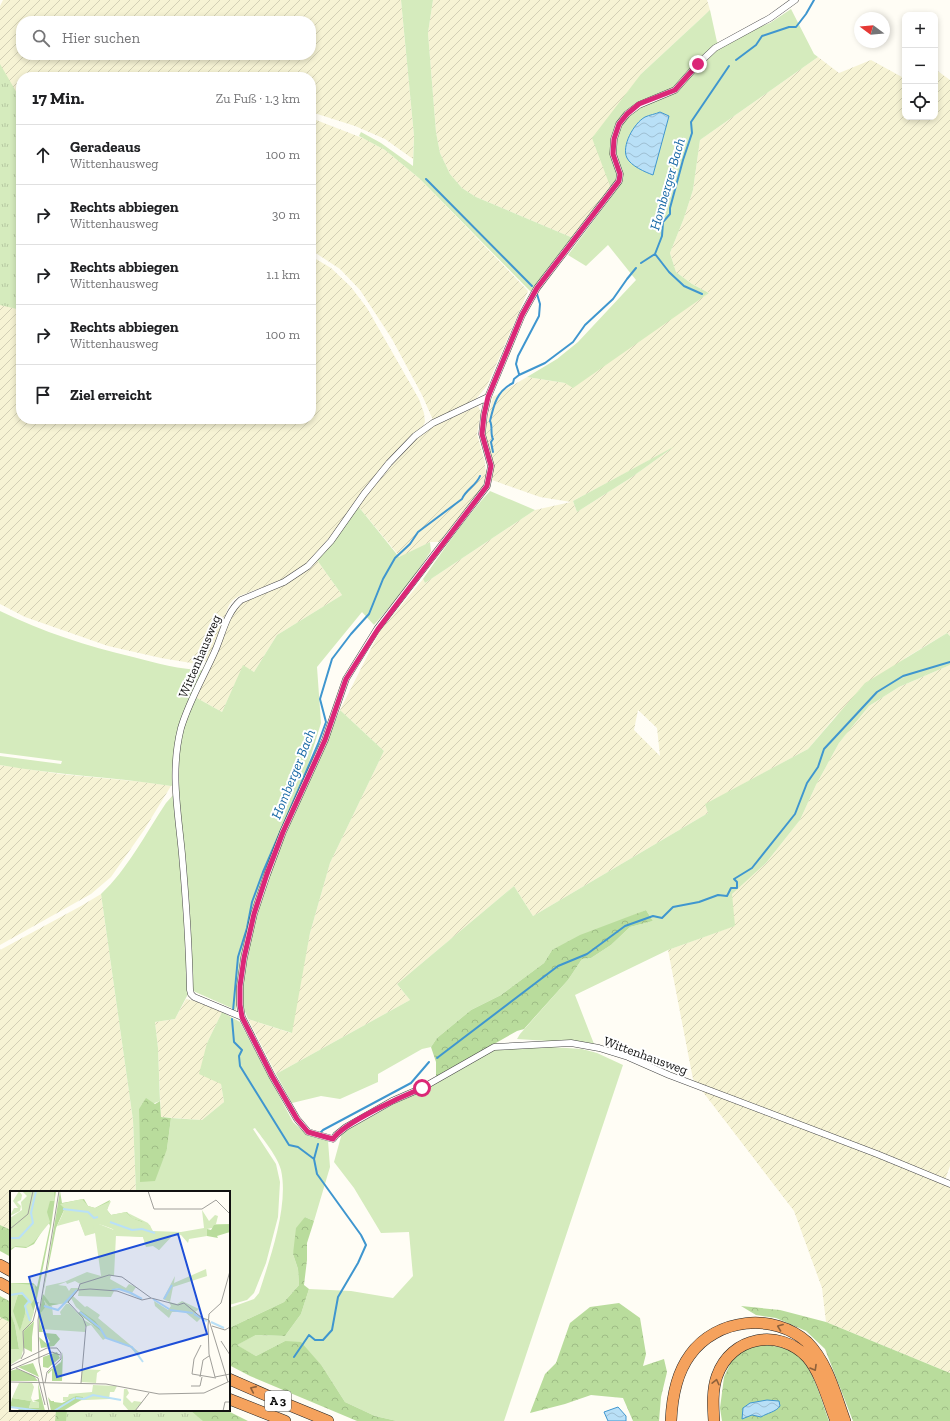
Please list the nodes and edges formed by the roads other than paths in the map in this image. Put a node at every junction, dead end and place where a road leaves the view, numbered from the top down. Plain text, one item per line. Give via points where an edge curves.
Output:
1 (795, 0) edge
2 (488, 397) junction
3 (242, 1017) junction
4 (950, 1184) edge
5 (0, 1265) edge
6 (10, 1270) edge
7 (0, 1283) edge
8 (10, 1288) edge
9 (230, 1379) edge
10 (230, 1399) edge
11 (242, 1404) junction
12 (265, 1421) edge
13 (285, 1421) edge
14 (328, 1421) edge
15 (671, 1421) edge
16 (714, 1421) edge
17 (836, 1421) edge
18 (845, 1421) edge

1 - 2 street, Wittenhausweg via 770,18 715,48 675,90 639,104 619,124 613,154 620,174 619,181 537,288 522,315
2 - 3 street, Wittenhausweg via 482,434 491,466 487,486 378,629 346,679 325,740 283,832 254,914 241,979
2 - 3 street, Wittenhausweg via 433,423 415,436 376,479 331,541 308,566 284,582 237,604 229,614 216,650 187,711 176,756 175,779 186,896 190,990 194,996
3 - 4 street, Wittenhausweg via 297,1119 308,1132 333,1139 346,1127 494,1048 571,1044 600,1048 628,1057
5 - 6 highway
7 - 8 highway
14 -> 9 highway, A 3
10 - 11 highway, A 3
11 - 12 highway
11 - 13 highway, A 3
18 -> 15 highway via 827,1371 812,1348 782,1327 755,1322 719,1331 691,1353 676,1385
16 -> 17 highway via 714,1386 725,1360 737,1349 760,1340 778,1341 802,1352 819,1377

